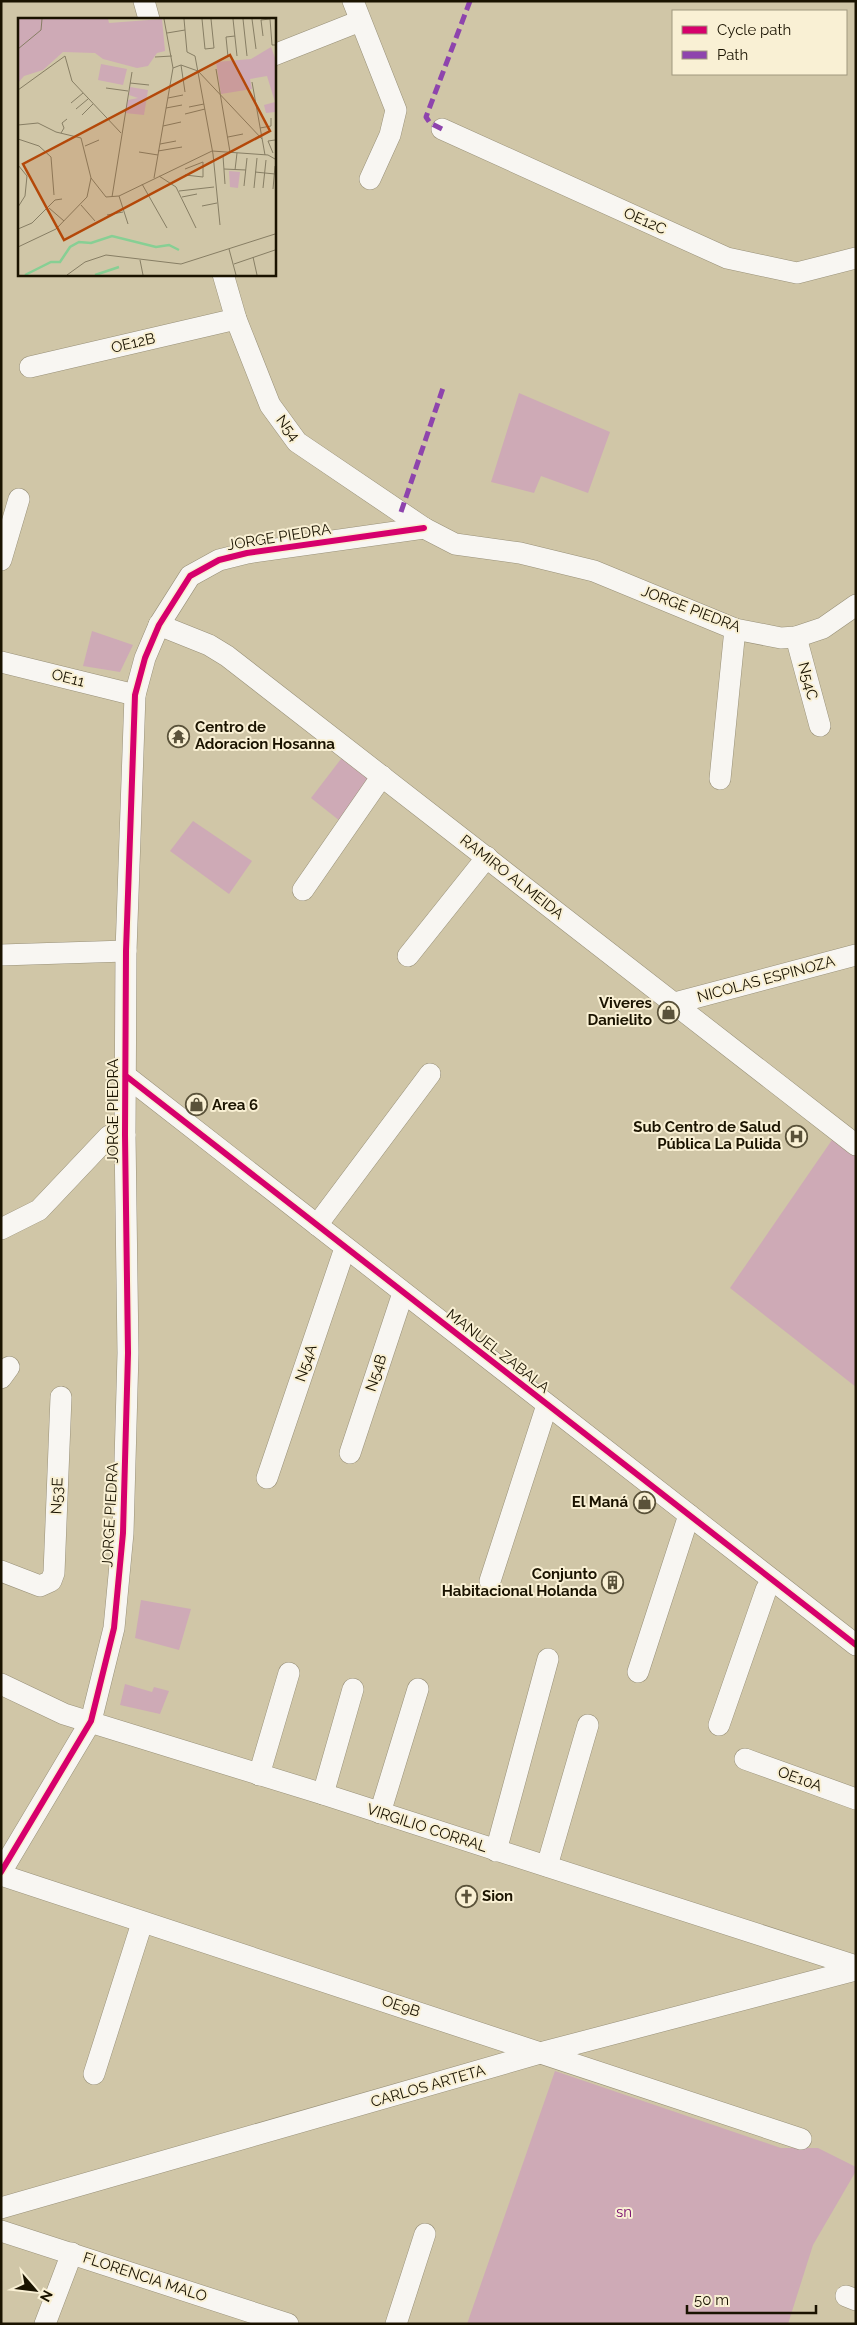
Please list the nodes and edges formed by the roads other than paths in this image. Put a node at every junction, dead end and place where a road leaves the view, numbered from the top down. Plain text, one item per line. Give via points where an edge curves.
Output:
1 (144, 1) edge
2 (356, 11) edge
3 (149, 18) edge
4 (275, 54) edge
5 (442, 129) dead end
6 (370, 179) dead end
7 (856, 258) edge
8 (223, 275) edge
9 (236, 318) junction
10 (30, 367) dead end
11 (18, 499) dead end
12 (424, 528) junction
13 (1, 560) edge
14 (856, 605) edge
15 (159, 625) junction
16 (735, 629) junction
17 (796, 637) junction
18 (1, 662) edge
19 (135, 695) junction
20 (820, 726) dead end
21 (382, 776) junction
22 (720, 779) dead end
23 (487, 857) junction
24 (303, 890) dead end
25 (126, 951) junction
26 (1, 955) edge
27 (856, 955) edge
28 (408, 956) dead end
29 (675, 1003) junction
30 (430, 1074) dead end
31 (126, 1076) junction
32 (125, 1135) junction
33 (856, 1145) edge
34 (317, 1226) junction
35 (1, 1228) edge
36 (345, 1248) junction
37 (403, 1293) junction
38 (61, 1398) dead end
39 (548, 1405) junction
40 (350, 1453) dead end
41 (267, 1478) dead end
42 (690, 1515) junction
43 (1, 1571) edge
44 (772, 1580) junction
45 (490, 1581) dead end
46 (856, 1645) edge
47 (548, 1659) dead end
48 (638, 1672) dead end
49 (289, 1673) dead end
50 (1, 1684) edge
51 (353, 1689) dead end
52 (418, 1689) dead end
53 (91, 1721) junction
54 (588, 1725) dead end
55 (719, 1725) dead end
56 (745, 1759) dead end
57 (259, 1775) junction
58 (324, 1794) junction
59 (856, 1799) edge
60 (380, 1813) junction
61 (496, 1850) junction
62 (547, 1866) junction
63 (1, 1874) edge
64 (142, 1923) junction
65 (856, 1966) edge
66 (856, 1970) edge
67 (544, 2052) junction
68 (94, 2074) dead end
69 (801, 2139) dead end
70 (1, 2208) edge
71 (1, 2230) edge
72 (425, 2234) dead end
73 (72, 2253) junction
74 (45, 2324) edge
75 (288, 2324) edge
76 (396, 2324) edge

1 - 3 street
2 - 4 street
2 - 6 street via 396,110 390,135
5 - 7 street, OE12C via 727,258 797,273
8 - 9 street, N54
9 - 10 street, OE12B
9 - 12 street, N54 via 270,405 297,442
11 - 13 street
12 - 15 street, JORGE PIEDRA via 247,553 219,560 190,576
12 - 16 street, JORGE PIEDRA via 455,544 520,553 594,571
14 - 17 street, JORGE PIEDRA via 823,628
15 - 19 street, JORGE PIEDRA via 145,658
15 - 21 street, RAMIRO ALMEIDA via 209,645 226,656
16 - 17 street, JORGE PIEDRA via 781,638
16 - 22 street
17 - 20 street, N54C
18 - 19 street, OE11
19 - 25 street, JORGE PIEDRA
21 - 23 street, RAMIRO ALMEIDA
21 - 24 street
23 - 28 street
23 - 29 street, RAMIRO ALMEIDA
25 - 26 street
25 - 31 street, JORGE PIEDRA
27 - 29 street, NICOLAS ESPINOZA
29 - 33 street, RAMIRO ALMEIDA
30 - 34 street
31 - 32 street, JORGE PIEDRA
31 - 34 street, MANUEL ZABALA
32 - 35 street via 109,1136 39,1210
32 - 53 street, JORGE PIEDRA via 128,1353 123,1533 114,1628
34 - 36 street, MANUEL ZABALA
36 - 37 street, MANUEL ZABALA
36 - 41 street, N54A
37 - 39 street, MANUEL ZABALA
37 - 40 street, N54B
38 - 43 street, N53E via 54,1572 51,1581 40,1586
39 - 42 street, MANUEL ZABALA
39 - 45 street
42 - 44 street, MANUEL ZABALA
42 - 48 street
44 - 46 street, MANUEL ZABALA
44 - 55 street
47 - 61 street
49 - 57 street
50 - 53 street, VIRGILIO CORRAL via 64,1714
51 - 58 street
52 - 60 street
53 - 57 street, VIRGILIO CORRAL
53 - 63 street, JORGE PIEDRA
54 - 62 street
56 - 59 street, OE10A
57 - 58 street, VIRGILIO CORRAL
58 - 60 street, VIRGILIO CORRAL
60 - 61 street, VIRGILIO CORRAL
61 - 62 street, VIRGILIO CORRAL
62 - 65 street, VIRGILIO CORRAL
63 - 64 street, OE9B
64 - 67 street, OE9B
64 - 68 street
66 - 67 street, CARLOS ARTETA
67 - 69 street, OE9B
67 - 70 street, CARLOS ARTETA
71 - 73 street, FLORENCIA MALO
72 - 76 street
73 - 74 street
73 - 75 street, FLORENCIA MALO

